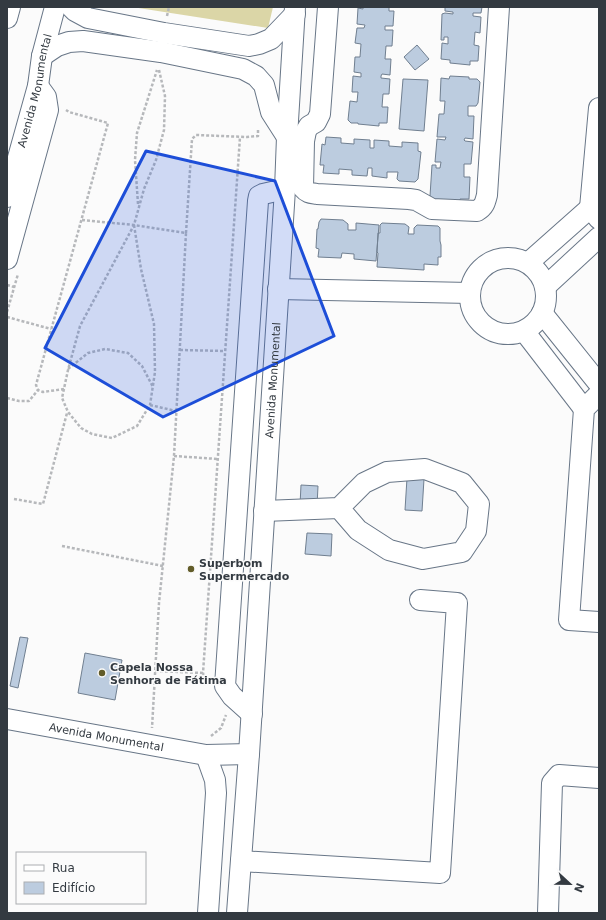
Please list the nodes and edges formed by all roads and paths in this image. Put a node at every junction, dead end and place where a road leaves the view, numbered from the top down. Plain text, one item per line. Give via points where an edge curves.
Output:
1 (10, 7) edge
2 (55, 7) edge
3 (71, 7) edge
4 (328, 7) edge
5 (499, 7) edge
6 (295, 11) edge
7 (7, 18) edge
8 (42, 56) junction
9 (38, 86) junction
10 (599, 108) edge
11 (64, 110) dead end
12 (258, 123) dead end
13 (240, 137) junction
14 (287, 137) junction
15 (10, 173) edge
16 (285, 189) junction
17 (7, 197) edge
18 (138, 206) junction
19 (595, 213) edge
20 (82, 220) junction
21 (134, 225) junction
22 (186, 233) junction
23 (599, 237) edge
24 (7, 259) edge
25 (528, 263) junction
26 (7, 285) edge
27 (14, 287) dead end
28 (545, 287) junction
29 (278, 288) junction
30 (470, 293) junction
31 (542, 313) junction
32 (7, 317) edge
33 (51, 329) junction
34 (524, 331) junction
35 (180, 350) junction
36 (225, 351) junction
37 (68, 370) junction
38 (599, 384) edge
39 (153, 387) junction
40 (38, 390) junction
41 (64, 390) junction
42 (599, 394) edge
43 (7, 398) edge
44 (150, 405) junction
45 (584, 409) junction
46 (176, 411) junction
47 (68, 412) junction
48 (174, 456) junction
49 (218, 459) junction
50 (14, 499) dead end
51 (339, 508) junction
52 (264, 511) junction
53 (62, 546) dead end
54 (163, 566) junction
55 (420, 600) dead end
56 (599, 622) edge
57 (155, 671) junction
58 (203, 673) junction
59 (207, 689) dead end
60 (226, 714) dead end
61 (252, 714) junction
62 (7, 719) edge
63 (158, 731) dead end
64 (207, 746) junction
65 (249, 754) junction
66 (599, 778) edge
67 (241, 861) junction
68 (208, 913) edge
69 (237, 913) edge
70 (548, 913) edge

1 - 7 street
2 - 8 street, Avenida Monumental
3 - 6 street via 88,18 249,46 271,39
4 - 5 street via 320,114 316,122 307,128 305,136 303,188 317,194 409,199 432,209 477,211 482,208 487,195
6 - 14 street, Avenida Monumental
8 - 9 street, Avenida Monumental
8 - 14 street via 57,46 83,41 161,52 243,69 256,76 264,85 271,112
9 - 15 street, Avenida Monumental
9 - 24 street via 46,97 48,110
10 - 19 street
11 - 20 path via 108,123
12 - 13 path via 258,136
13 - 22 path via 196,135 192,139
13 - 36 path
14 - 16 street, Avenida Monumental
15 - 17 street, Avenida Monumental
16 - 29 street, Avenida Monumental
16 - 61 street via 263,194 259,196 258,201 225,686
18 - 18 path via 156,160 164,130 165,96 159,65 137,133
18 - 21 path
19 - 25 street
20 - 21 path
20 - 33 path
21 - 22 path
21 - 37 path via 80,326
21 - 39 path via 154,324
22 - 35 path
23 - 28 street
25 - 28 street via 539,273
25 - 30 street via 510,257 491,262 476,274
26 - 27 path
28 - 31 street via 546,300
29 - 30 street
29 - 52 street, Avenida Monumental
30 - 34 street via 472,308 480,322 493,331 508,334
31 - 34 street via 534,324
31 - 38 street
32 - 33 path
33 - 40 path via 36,384
34 - 45 street
35 - 36 path
35 - 46 path
36 - 49 path
37 - 39 path via 88,353 105,349 128,353 142,366
37 - 41 path
39 - 44 path
40 - 41 path
40 - 43 path via 29,401
41 - 47 path via 62,398
42 - 45 street
44 - 46 path
44 - 47 path via 137,426 112,438 92,434 81,428
45 - 56 street via 569,620
46 - 48 path
47 - 50 path via 43,504
48 - 49 path
48 - 54 path
49 - 58 path
51 - 51 street via 364,483 387,472 425,469 462,483 479,504 476,531 462,552 423,559 389,550 358,530
51 - 52 street
52 - 61 street, Avenida Monumental
53 - 54 path
54 - 57 path
55 - 67 street via 456,603 440,873
57 - 58 path
57 - 63 path via 152,730
58 - 59 path
60 - 64 path via 221,728
61 - 65 street, Avenida Monumental
62 - 64 street, Avenida Monumental
64 - 65 street, Avenida Monumental
64 - 68 street via 216,793
65 - 67 street, Avenida Monumental
66 - 70 street via 559,775 552,783
67 - 69 street, Avenida Monumental

